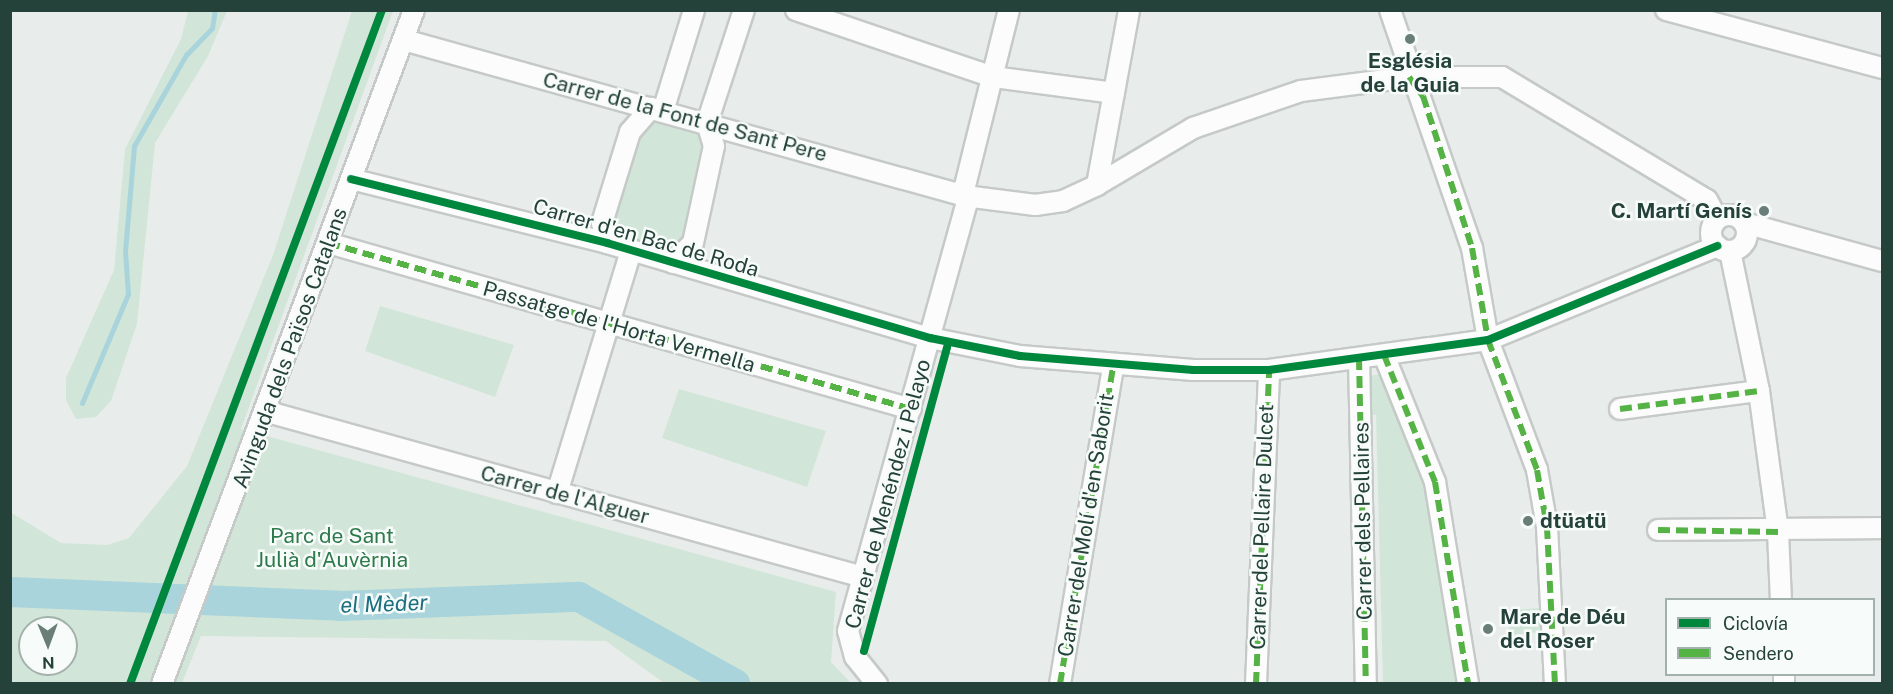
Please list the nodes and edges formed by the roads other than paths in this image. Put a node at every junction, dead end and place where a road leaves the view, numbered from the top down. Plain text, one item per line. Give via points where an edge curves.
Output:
1 (414, 10) edge
2 (694, 10) edge
3 (744, 10) edge
4 (796, 10) edge
5 (1009, 10) edge
6 (1129, 10) edge
7 (1390, 10) edge
8 (1666, 10) edge
9 (1708, 16) edge
10 (404, 40) junction
11 (1882, 68) edge
12 (993, 77) junction
13 (1409, 77) junction
14 (1114, 93) junction
15 (657, 110) junction
16 (707, 123) junction
17 (351, 179) junction
18 (1097, 185) junction
19 (965, 196) junction
20 (1718, 219) junction
21 (1745, 223) junction
22 (328, 243) junction
23 (607, 243) junction
24 (1723, 248) junction
25 (631, 251) junction
26 (1882, 261) edge
27 (673, 263) junction
28 (608, 325) junction
29 (930, 338) junction
30 (1488, 340) junction
31 (1384, 355) junction
32 (1359, 358) junction
33 (1113, 366) junction
34 (1269, 370) junction
35 (1759, 392) junction
36 (911, 409) junction
37 (1620, 409) dead end
38 (268, 412) junction
39 (557, 493) junction
40 (1882, 528) edge
41 (1658, 530) dead end
42 (1778, 532) junction
43 (863, 577) junction
44 (1781, 598) edge
45 (162, 684) edge
46 (877, 684) edge
47 (1059, 684) edge
48 (1256, 684) edge
49 (1366, 684) edge
50 (1468, 684) edge
51 (1555, 684) edge

1 - 10 street, Avinguda dels Països Catalans
2 - 15 street
3 - 16 street
4 - 12 street
5 - 12 street, Carrer de Menéndez i Pelayo
6 - 14 street
7 - 13 street
8 - 9 street
9 - 11 street
10 - 15 street, Carrer de la Font de Sant Pere
10 - 17 street, Avinguda dels Països Catalans
12 - 14 street
12 - 19 street, Carrer de Menéndez i Pelayo
13 - 18 street, Carrer de la Font de Sant Pere via 1301,91 1245,108 1193,128
13 - 20 street, Carrer de la Font de Sant Pere via 1502,77 1707,200
13 - 30 street via 1423,96 1472,248
14 - 18 street
15 - 16 street, Carrer de la Font de Sant Pere
15 - 23 street via 630,132 602,223
16 - 19 street, Carrer de la Font de Sant Pere
16 - 27 street via 714,146 693,243
17 - 22 street, Avinguda dels Països Catalans
17 - 23 street, Carrer d'en Bac de Roda
18 - 19 street, Carrer de la Font de Sant Pere via 1063,201 1035,205
19 - 29 street, Carrer de Menéndez i Pelayo
20 - 21 street via 1729,214
20 - 24 street via 1711,235
21 - 24 street via 1745,241
21 - 26 street
22 - 28 street, Passatge de l'Horta Vermella
22 - 38 street, Avinguda dels Països Catalans
23 - 25 street, Carrer d'en Bac de Roda
24 - 30 street, Carrer d'en Bac de Roda
24 - 35 street
25 - 27 street, Carrer d'en Bac de Roda
25 - 28 street
27 - 29 street, Carrer d'en Bac de Roda
28 - 36 street, Passatge de l'Horta Vermella
28 - 39 street
29 - 33 street, Carrer d'en Bac de Roda via 1020,356
29 - 36 street, Carrer de Menéndez i Pelayo
30 - 31 street, Carrer d'en Bac de Roda
30 - 51 street via 1537,470 1547,527
31 - 32 street, Carrer d'en Bac de Roda
31 - 50 street via 1435,482
32 - 34 street, Carrer d'en Bac de Roda
32 - 49 street, Carrer dels Pellaires
33 - 34 street, Carrer d'en Bac de Roda
33 - 47 street, Carrer del Molí d'en Saborit
34 - 48 street, Carrer del Pellaire Dulcet
35 - 37 street
35 - 42 street
36 - 43 street, Carrer de Menéndez i Pelayo
38 - 39 street, Carrer de l'Alguer
38 - 45 street, Avinguda dels Països Catalans
39 - 43 street, Carrer de l'Alguer
40 - 42 street
41 - 42 street
42 - 44 street
43 - 46 street, Carrer de Menéndez i Pelayo via 848,642

